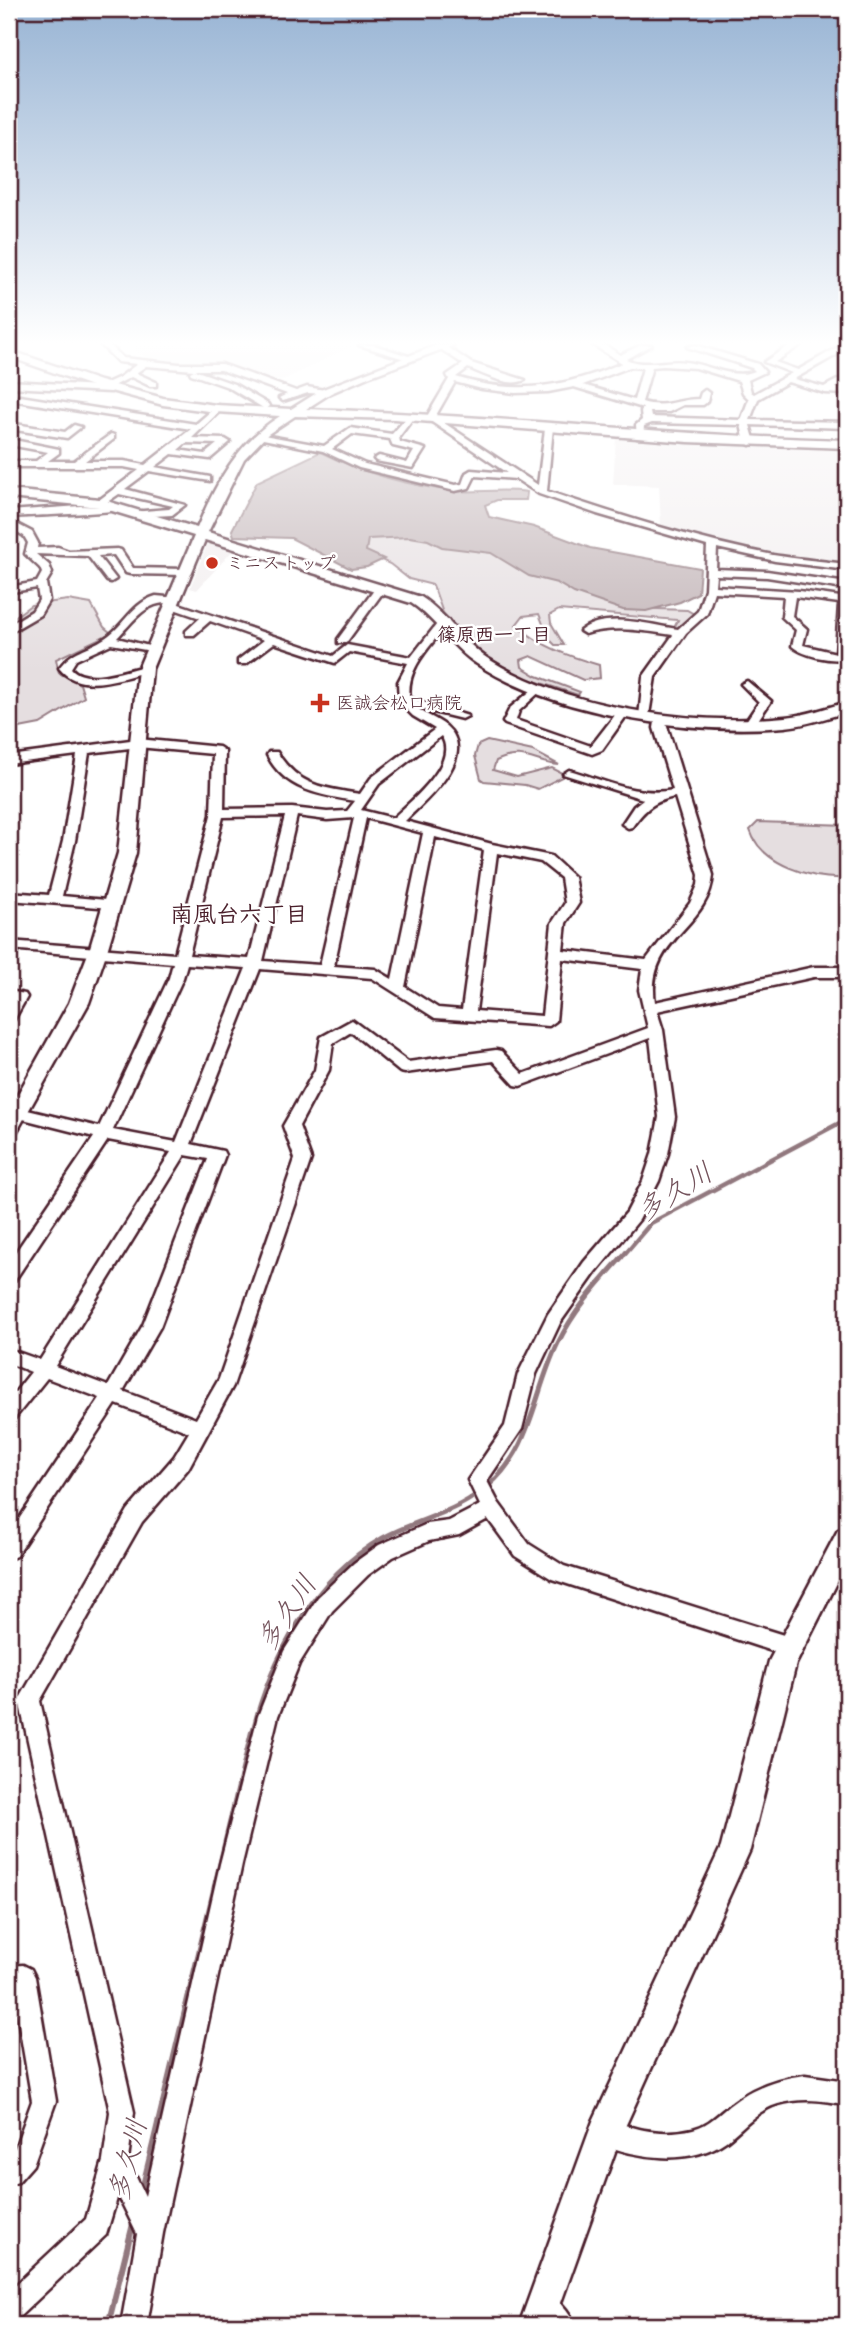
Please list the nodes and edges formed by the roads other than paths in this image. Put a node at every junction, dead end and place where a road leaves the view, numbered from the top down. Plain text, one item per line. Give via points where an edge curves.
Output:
1 (52, 454) edge
2 (89, 454) edge
3 (167, 454) edge
4 (184, 454) edge
5 (211, 454) edge
6 (242, 454) edge
7 (334, 454) edge
8 (417, 454) edge
9 (484, 454) edge
10 (547, 454) edge
11 (379, 459) dead end
12 (78, 462) junction
13 (39, 463) junction
14 (9, 464) edge
15 (149, 468) junction
16 (519, 477) junction
17 (207, 479) dead end
18 (119, 491) junction
19 (542, 492) junction
20 (9, 494) edge
21 (100, 503) junction
22 (116, 508) junction
23 (9, 514) edge
24 (134, 514) junction
25 (9, 523) edge
26 (201, 534) junction
27 (712, 544) junction
28 (31, 551) junction
29 (91, 553) junction
30 (847, 567) edge
31 (185, 572) junction
32 (711, 572) junction
33 (111, 579) dead end
34 (42, 584) junction
35 (847, 586) edge
36 (381, 588) junction
37 (12, 589) dead end
38 (710, 589) junction
39 (790, 594) junction
40 (846, 596) edge
41 (173, 603) junction
42 (208, 617) junction
43 (444, 622) junction
44 (9, 630) edge
45 (585, 631) dead end
46 (190, 633) dead end
47 (681, 633) junction
48 (272, 639) junction
49 (110, 640) junction
50 (342, 641) dead end
51 (153, 650) junction
52 (415, 661) junction
53 (242, 662) dead end
54 (145, 669) junction
55 (747, 684) dead end
56 (538, 688) junction
57 (405, 702) junction
58 (847, 707) edge
59 (623, 712) junction
60 (643, 715) junction
61 (462, 716) dead end
62 (660, 718) junction
63 (750, 724) junction
64 (443, 729) junction
65 (138, 743) junction
66 (84, 749) junction
67 (273, 755) dead end
68 (10, 764) edge
69 (569, 774) dead end
70 (681, 792) junction
71 (654, 797) junction
72 (363, 798) junction
73 (292, 812) junction
74 (217, 813) junction
75 (356, 814) junction
76 (396, 822) junction
77 (628, 824) dead end
78 (430, 831) junction
79 (491, 848) junction
80 (9, 896) edge
81 (54, 900) junction
82 (112, 904) junction
83 (9, 945) edge
84 (98, 950) junction
85 (557, 954) junction
86 (181, 958) junction
87 (255, 964) junction
88 (648, 965) junction
89 (326, 970) junction
90 (847, 972) edge
91 (397, 989) junction
92 (9, 996) edge
93 (649, 1008) junction
94 (468, 1015) junction
95 (9, 1017) edge
96 (656, 1030) junction
97 (19, 1114) junction
98 (9, 1128) edge
99 (104, 1134) junction
100 (182, 1147) junction
101 (9, 1275) edge
102 (9, 1356) edge
103 (44, 1369) junction
104 (111, 1396) junction
105 (9, 1413) edge
106 (200, 1428) junction
107 (488, 1503) junction
108 (847, 1538) edge
109 (9, 1550) edge
110 (790, 1647) junction
111 (9, 1977) edge
112 (847, 2093) edge
113 (605, 2133) junction
114 (115, 2161) junction
115 (9, 2173) edge
116 (145, 2223) junction
117 (9, 2309) edge
118 (547, 2318) edge
119 (134, 2325) edge

1 - 13 street
2 - 12 street
3 - 15 street
4 - 5 street
6 - 26 street
7 - 16 street via 362,466 455,488 466,486 471,472
8 - 11 street via 411,466
9 - 16 street
10 - 19 street
12 - 13 street
12 - 15 street
13 - 14 street
15 - 17 street
15 - 18 street
16 - 19 street
18 - 21 street
18 - 24 street via 180,505 172,512
19 - 27 street
20 - 21 street
21 - 22 street
22 - 23 street
22 - 24 street
24 - 26 street
25 - 28 street via 28,534
26 - 31 street
26 - 36 street
27 - 30 street
27 - 32 street
28 - 29 street
28 - 34 street via 47,573
29 - 31 street via 117,552 130,571 138,573
29 - 33 street
31 - 41 street
32 - 35 street via 767,574
32 - 38 street
34 - 37 street
34 - 44 street via 44,600 36,613
36 - 43 street via 416,600
36 - 50 street
38 - 39 street
38 - 47 street via 703,612
39 - 40 street
39 - 40 street via 787,617 802,629 797,646 842,657
41 - 42 street
41 - 49 street via 156,600 144,604
41 - 51 street
42 - 46 street
42 - 48 street
43 - 52 street
43 - 56 street via 483,662
45 - 47 street via 615,625
47 - 60 street via 649,677
48 - 52 street via 335,660 347,648
48 - 53 street
49 - 51 street
49 - 54 street via 69,661 65,668 69,674 83,680
51 - 54 street
52 - 57 street via 402,687
54 - 65 street
55 - 63 street via 765,701
56 - 59 street
56 - 59 street via 514,710 509,722 592,750
57 - 61 street
57 - 64 street via 415,715
58 - 63 street via 787,722
59 - 60 street
60 - 62 street
62 - 63 street
62 - 70 street
64 - 72 street via 375,781
64 - 76 street via 451,740 451,759 433,786
65 - 66 street
65 - 74 street via 219,751
65 - 82 street via 128,853
66 - 68 street
66 - 81 street
67 - 72 street via 278,768 305,785
69 - 71 street
70 - 71 street
70 - 88 street via 706,886
71 - 77 street
72 - 75 street
73 - 74 street
73 - 75 street
73 - 87 street
74 - 86 street
75 - 76 street
75 - 89 street
76 - 78 street
78 - 79 street
78 - 91 street
79 - 85 street via 546,859 567,877 572,903 559,923
79 - 94 street
80 - 81 street
81 - 82 street
82 - 84 street
83 - 84 street
84 - 86 street
84 - 97 street via 79,1003
85 - 88 street
85 - 94 street via 549,1021
86 - 87 street
86 - 99 street
87 - 89 street
87 - 100 street
88 - 93 street
89 - 91 street via 375,974
90 - 93 street via 814,972
91 - 94 street via 435,1013
92 - 95 street via 20,997
93 - 96 street
96 - 106 street via 520,1081 496,1055 405,1068 352,1025 326,1041 322,1070 291,1126 303,1158 227,1381
96 - 107 street via 667,1117 651,1181 633,1216 554,1320 527,1374 513,1429 477,1480
97 - 98 street
97 - 99 street
99 - 100 street
99 - 101 street
100 - 103 street
100 - 104 street via 217,1154 151,1327
102 - 103 street
103 - 104 street
103 - 105 street
104 - 106 street
104 - 109 street
106 - 114 street via 181,1463 135,1516 29,1700 122,2112
107 - 110 street via 522,1550 559,1573
107 - 116 street via 452,1529 427,1533 386,1551 361,1569 325,1604 291,1658 248,1787
108 - 110 street
110 - 113 street via 735,1850
111 - 115 street via 23,1977 44,2101 24,2156
112 - 113 street via 824,2087 776,2090 743,2109 708,2138 655,2146
113 - 118 street
114 - 116 street
114 - 117 street via 97,2226
116 - 119 street

